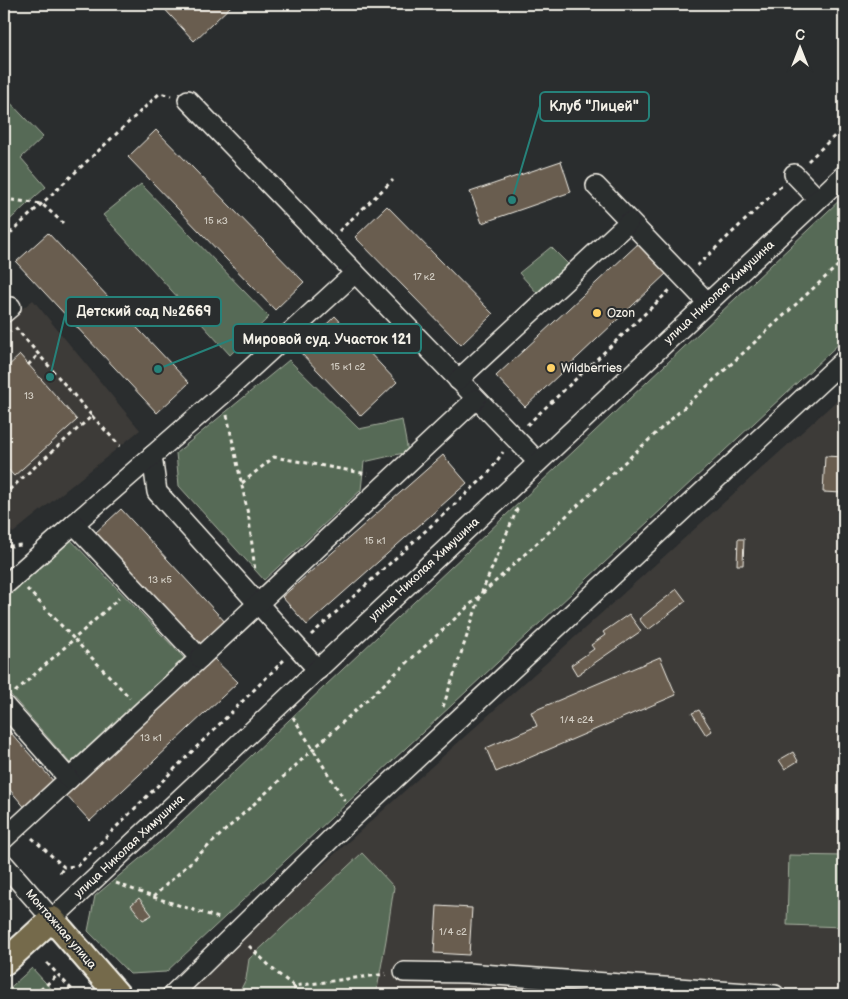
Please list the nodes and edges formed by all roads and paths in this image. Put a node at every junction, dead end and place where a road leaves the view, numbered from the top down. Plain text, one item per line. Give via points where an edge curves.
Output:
1 (188, 100) joint
2 (844, 127) edge
3 (794, 174) junction
4 (844, 175) edge
5 (392, 180) dead end
6 (596, 186) dead end
7 (4, 199) edge
8 (818, 199) junction
9 (42, 204) junction
10 (629, 222) junction
11 (63, 224) dead end
12 (4, 239) edge
13 (326, 244) junction
14 (844, 260) edge
15 (355, 274) junction
16 (684, 278) junction
17 (708, 303) junction
18 (4, 337) edge
19 (39, 354) junction
20 (844, 360) edge
21 (28, 364) dead end
22 (458, 380) junction
23 (223, 394) junction
24 (476, 399) junction
25 (92, 416) junction
26 (513, 437) junction
27 (120, 446) dead end
28 (152, 456) junction
29 (538, 462) junction
30 (391, 479) junction
31 (242, 483) junction
32 (4, 484) edge
33 (519, 506) dead end
34 (74, 524) junction
35 (10, 546) dead end
36 (4, 551) edge
37 (9, 581) edge
38 (132, 586) junction
39 (481, 594) junction
40 (258, 604) junction
41 (74, 638) junction
42 (297, 647) junction
43 (200, 658) junction
44 (318, 670) junction
45 (8, 700) edge
46 (134, 703) dead end
47 (443, 708) dead end
48 (293, 716) dead end
49 (313, 749) junction
50 (69, 779) junction
51 (346, 804) dead end
52 (4, 839) edge
53 (4, 864) edge
54 (60, 874) dead end
55 (109, 888) dead end
56 (153, 897) junction
57 (4, 916) edge
58 (52, 919) junction
59 (222, 919) dead end
60 (4, 923) edge
61 (247, 944) dead end
62 (47, 962) dead end
63 (4, 963) edge
64 (404, 972) joint
65 (58, 975) junction
66 (294, 986) junction
67 (719, 993) edge
68 (34, 995) edge
69 (77, 995) edge
70 (118, 995) edge
71 (172, 995) edge
72 (296, 995) edge
73 (774, 995) edge

1 - 9 path via 160,93
1 - 13 street
2 - 3 path
3 - 8 street
3 - 16 path
4 - 8 street, улица Николая Химушина
5 - 13 path
6 - 10 street
7 - 9 path
8 - 17 street, улица Николая Химушина
9 - 11 path
9 - 12 path
10 - 16 street
10 - 22 street
13 - 15 street
14 - 39 path
15 - 22 street
15 - 23 street
16 - 17 street
16 - 26 path
17 - 29 street, улица Николая Химушина
18 - 19 path via 15,327
19 - 21 path
19 - 25 path
20 - 71 street via 345,825
22 - 24 street
23 - 28 street
23 - 31 path
24 - 26 street
24 - 30 street
25 - 27 path
25 - 32 path via 9,490
26 - 29 street
26 - 42 path via 488,474
28 - 34 street
28 - 40 street via 157,492
29 - 44 street, улица Николая Химушина
30 - 31 path via 274,457
30 - 40 street
31 - 40 path
33 - 39 path
34 - 37 street
34 - 38 street
35 - 36 path
37 - 41 path
38 - 41 path
38 - 43 street
39 - 47 path
39 - 49 path
40 - 42 street
40 - 43 street
41 - 45 path
41 - 46 path
42 - 44 street
42 - 54 path via 77,866 64,867
43 - 50 street
44 - 58 street, улица Николая Химушина
45 - 50 street
48 - 49 path
49 - 51 path
49 - 56 path
50 - 52 street
53 - 58 street, Монтажная улица
55 - 56 path via 115,883
56 - 59 path
57 - 60 path via 7,920
58 - 63 main road, улица Николая Химушина
58 - 70 main road, Монтажная улица
61 - 66 path
62 - 65 path
64 - 66 path
64 - 67 street via 467,973
65 - 68 path
65 - 69 path
66 - 72 path
67 - 73 street

